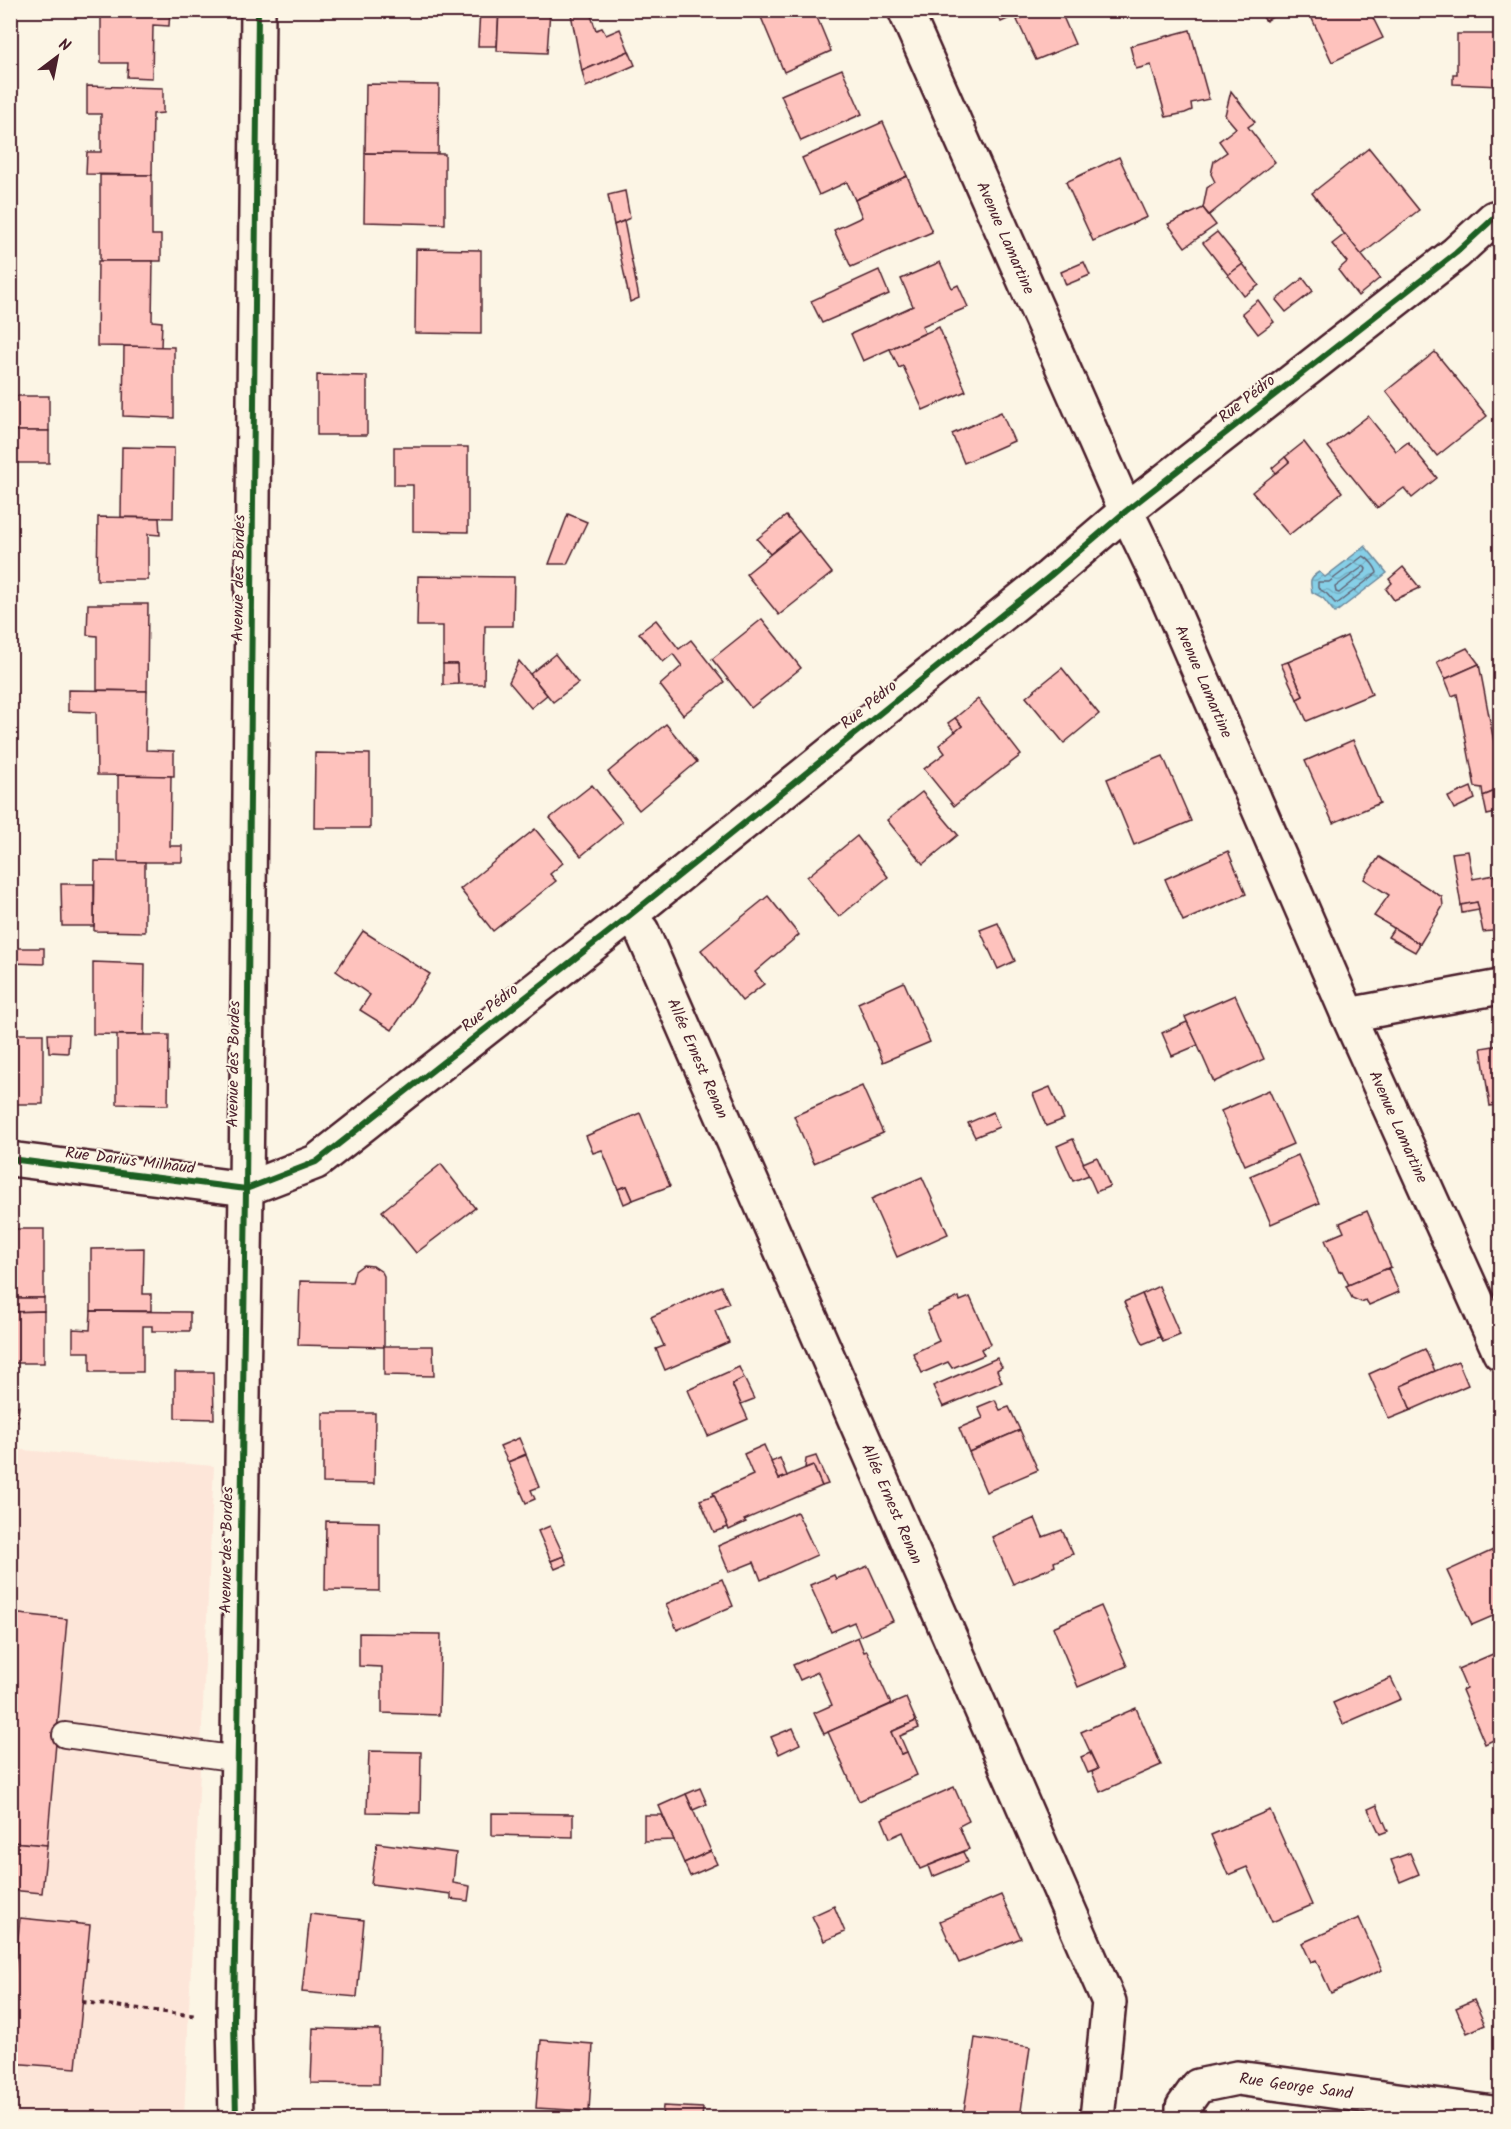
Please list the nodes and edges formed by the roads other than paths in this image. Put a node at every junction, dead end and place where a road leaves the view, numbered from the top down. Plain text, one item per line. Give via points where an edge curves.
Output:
1 (258, 10) edge
2 (905, 10) edge
3 (1494, 218) dead end
4 (1126, 511) junction
5 (629, 916) junction
6 (1500, 987) edge
7 (1348, 1015) junction
8 (10, 1159) edge
9 (246, 1190) junction
10 (1500, 1353) edge
11 (65, 1735) dead end
12 (238, 1759) junction
13 (1098, 2111) edge
14 (1500, 2114) edge
15 (236, 2118) edge
16 (1183, 2118) edge

1 - 9 street, Avenue des Bordes
2 - 4 street, Avenue Lamartine
3 - 4 street, Rue Pédro via 1456,253
4 - 5 street, Rue Pédro
4 - 7 street, Avenue Lamartine
5 - 9 street, Rue Pédro via 316,1162
5 - 13 street, Allée Ernest Renan via 642,931 1109,2002
6 - 7 street
7 - 10 street, Avenue Lamartine
8 - 9 street, Rue Darius Milhaud
9 - 12 street, Avenue des Bordes
11 - 12 lane
12 - 15 street, Avenue des Bordes
14 - 16 street, Rue George Sand via 1236,2078 1198,2086 1183,2107

